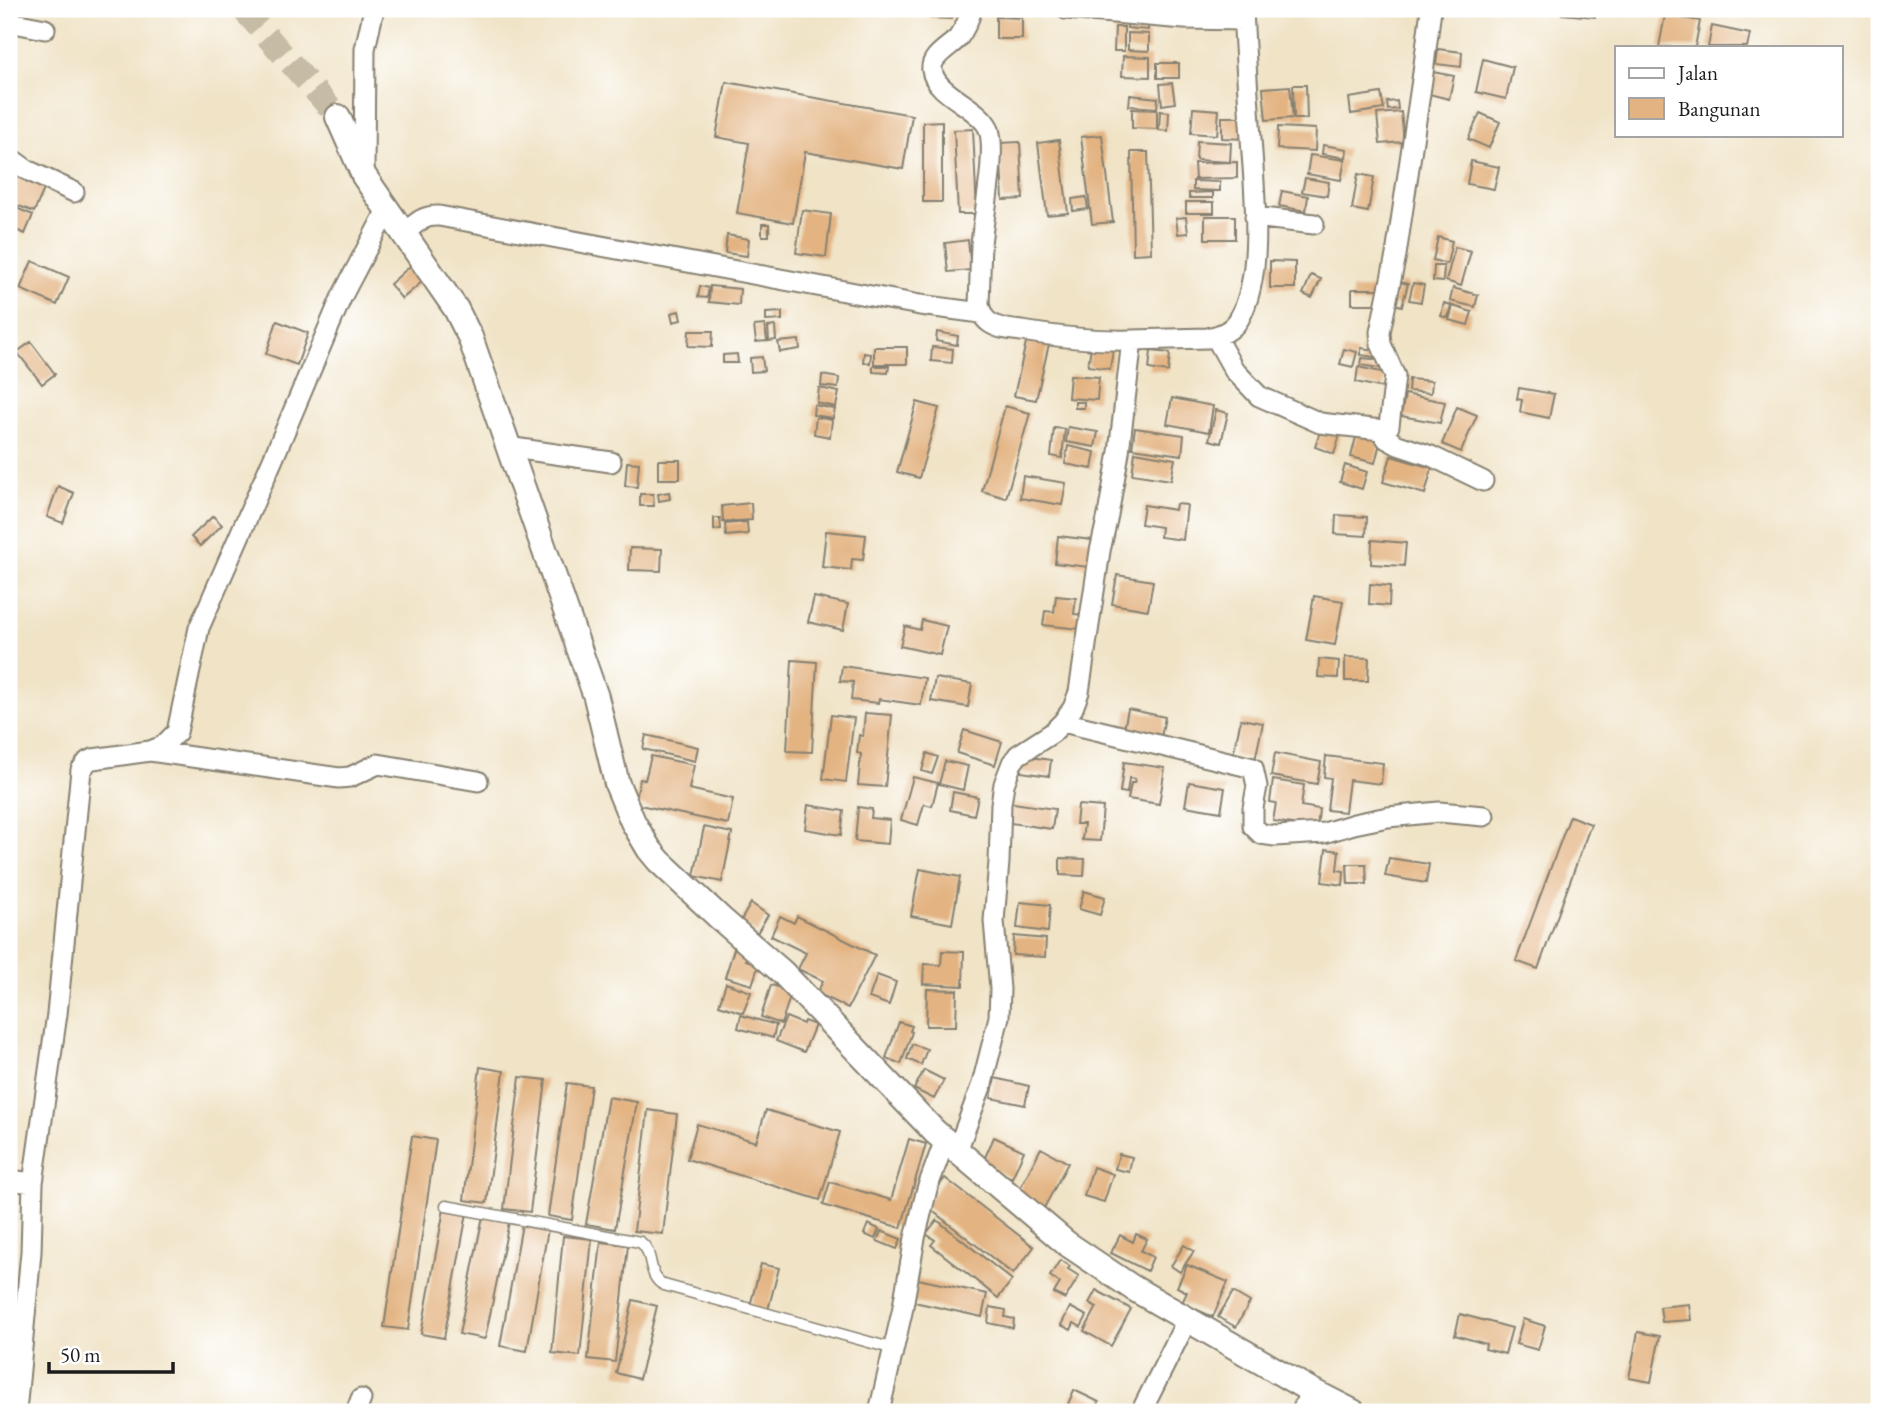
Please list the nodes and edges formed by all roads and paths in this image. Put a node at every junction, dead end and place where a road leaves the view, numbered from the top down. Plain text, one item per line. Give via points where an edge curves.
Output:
1 (374, 9) edge
2 (972, 9) edge
3 (1066, 9) edge
4 (1431, 9) edge
5 (1243, 14) edge
6 (9, 22) edge
7 (46, 29) dead end
8 (338, 117) tunnel mouth
9 (9, 157) edge
10 (364, 176) junction
11 (74, 192) dead end
12 (387, 210) junction
13 (1255, 217) junction
14 (1314, 224) dead end
15 (405, 233) junction
16 (981, 313) junction
17 (1215, 336) junction
18 (1132, 340) junction
19 (1381, 430) junction
20 (507, 447) junction
21 (611, 462) dead end
22 (1483, 481) dead end
23 (1063, 722) junction
24 (150, 751) junction
25 (478, 781) dead end
26 (1484, 816) dead end
27 (951, 1145) junction
28 (9, 1180) edge
29 (33, 1183) junction
30 (446, 1206) dead end
31 (1187, 1320) junction
32 (894, 1349) junction
33 (1306, 1401) edge
34 (16, 1412) edge
35 (879, 1412) edge
36 (1141, 1412) edge
37 (1353, 1412) edge

1 - 10 street via 365,49
2 - 16 street via 964,29 932,66 934,78 985,123 991,136 981,244
3 - 5 street via 1184,19
4 - 19 street via 1396,255 1380,332 1395,379 1391,424
5 - 13 street
6 - 7 street
8 - 10 street
9 - 11 street
10 - 12 street
12 - 15 street
12 - 24 street via 342,296 207,606 177,732
13 - 14 street
13 - 17 street via 1247,300 1235,324
15 - 16 street via 422,218 439,216
15 - 20 street via 463,322
16 - 18 street via 1002,328 1086,340
17 - 18 street
17 - 19 street via 1234,370 1259,396 1320,423
18 - 23 street via 1119,452 1079,692
19 - 22 street via 1387,439
20 - 21 street
20 - 27 street via 596,697 617,784 649,849 802,991
23 - 26 street via 1253,768 1257,786 1253,826 1261,834 1324,833 1365,821 1439,812
23 - 27 street via 1018,755 1004,784 994,898 999,1017 982,1084
24 - 25 street via 339,778 378,764
24 - 29 street via 93,759 81,770 57,1014
27 - 31 street via 1066,1243
27 - 32 street via 927,1189
28 - 29 street
29 - 34 street
30 - 32 lane via 640,1242 647,1249 655,1277 664,1285
31 - 33 street
31 - 36 street
32 - 35 street
33 - 37 street

